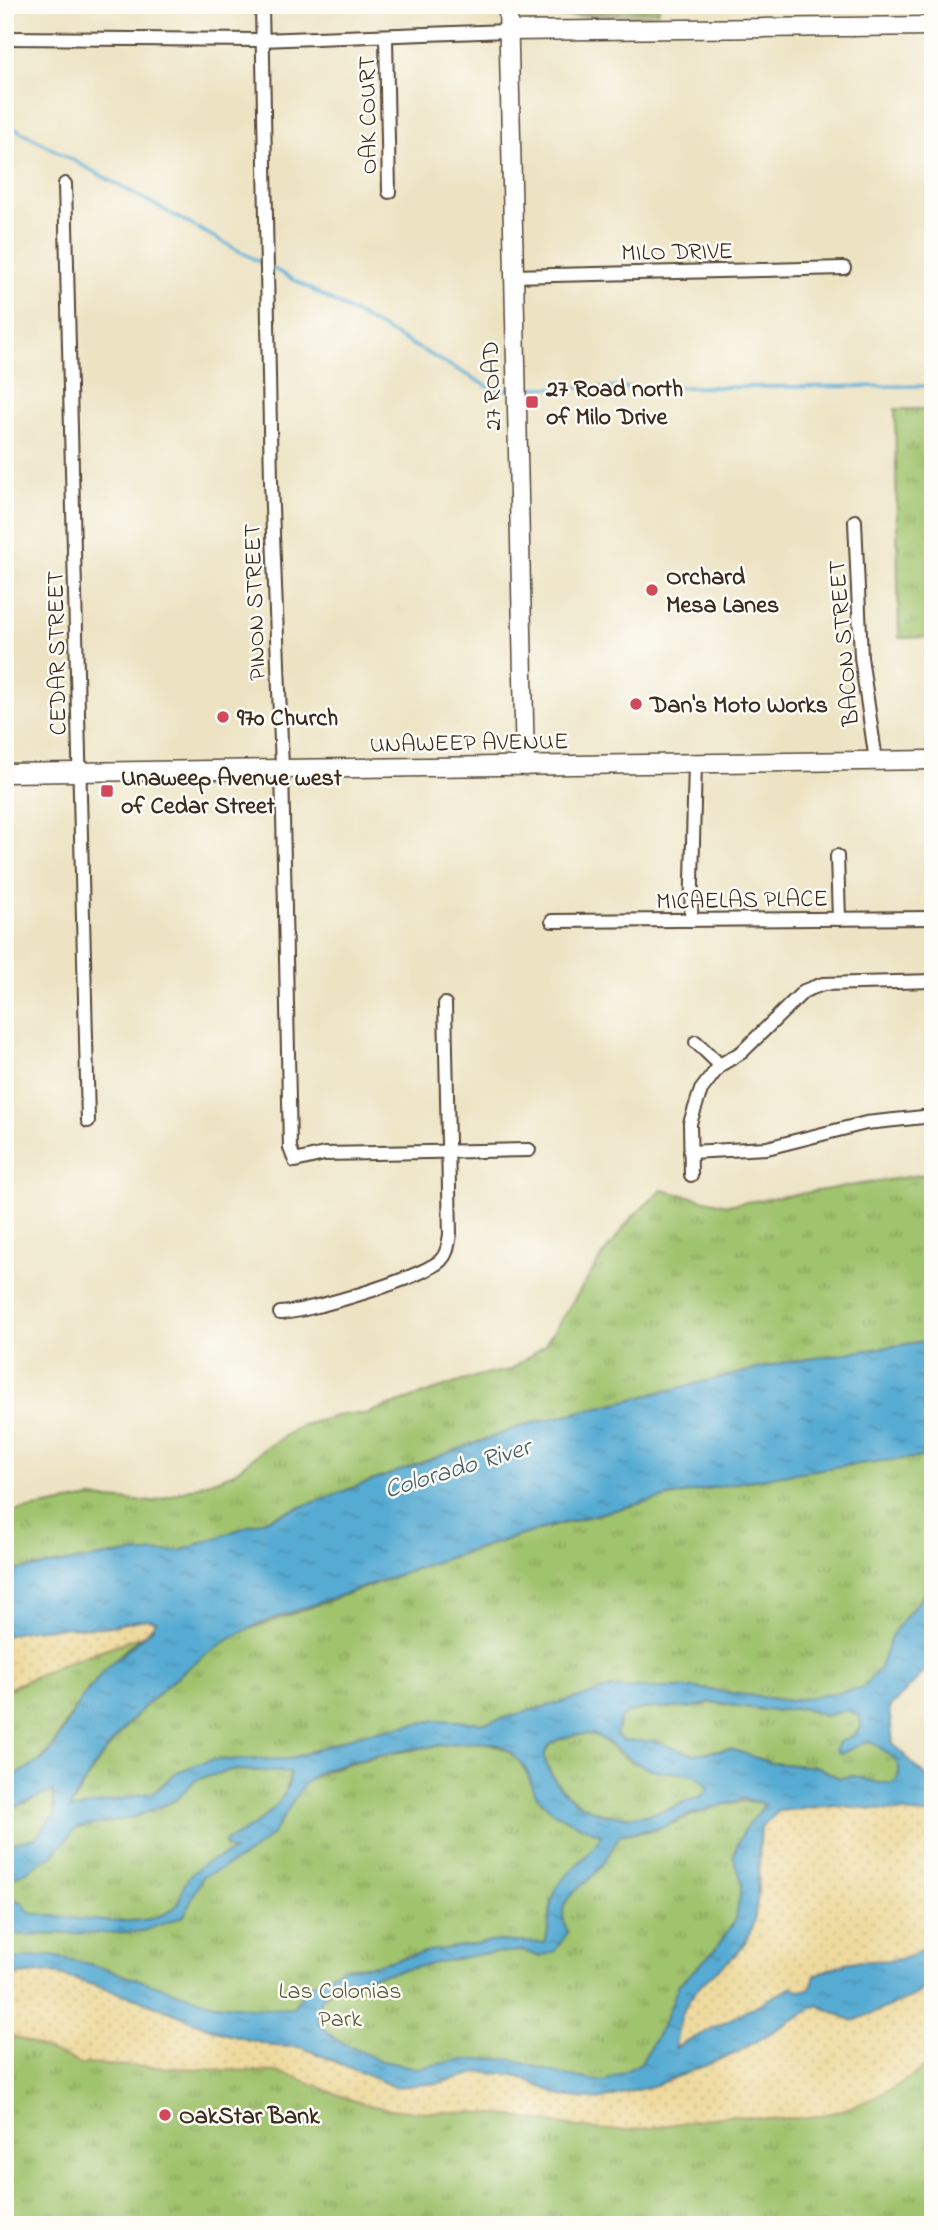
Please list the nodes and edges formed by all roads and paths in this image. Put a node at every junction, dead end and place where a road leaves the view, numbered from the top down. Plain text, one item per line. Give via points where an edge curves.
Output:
1 (262, 5) edge
2 (508, 5) edge
3 (933, 26) edge
4 (508, 31) junction
5 (386, 37) junction
6 (5, 38) edge
7 (261, 40) junction
8 (65, 184) dead end
9 (390, 192) dead end
10 (844, 268) dead end
11 (512, 276) junction
12 (855, 521) dead end
13 (933, 760) edge
14 (876, 761) junction
15 (695, 763) junction
16 (525, 766) junction
17 (282, 768) junction
18 (80, 772) junction
19 (5, 773) edge
20 (837, 856) dead end
21 (933, 918) edge
22 (839, 919) junction
23 (691, 920) junction
24 (552, 921) dead end
25 (933, 981) edge
26 (445, 1004) dead end
27 (696, 1042) dead end
28 (720, 1065) junction
29 (933, 1116) edge
30 (88, 1121) dead end
31 (530, 1150) dead end
32 (448, 1151) junction
33 (690, 1153) junction
34 (691, 1175) dead end
35 (280, 1313) dead end
36 (80, 2225) edge
37 (103, 2225) edge

1 - 7 street, PINON STREET
2 - 4 street, 27 ROAD
3 - 4 street
4 - 5 street
4 - 11 street, 27 ROAD
5 - 7 street
5 - 9 street, OAK COURT
6 - 7 street
7 - 17 street, PINON STREET
8 - 18 street, CEDAR STREET
10 - 11 street, MILO DRIVE
11 - 16 street, 27 ROAD
12 - 14 street, BACON STREET via 861,657
13 - 14 street, UNAWEEP AVENUE
14 - 15 street, UNAWEEP AVENUE
15 - 16 street, UNAWEEP AVENUE
15 - 23 street
16 - 17 street, UNAWEEP AVENUE
17 - 18 street, UNAWEEP AVENUE
17 - 32 street, PINON STREET via 290,1147 295,1161 324,1154
18 - 19 street, UNAWEEP AVENUE
18 - 30 street, CEDAR STREET
20 - 22 street
21 - 22 street, MICAELAS PLACE
22 - 23 street, MICAELAS PLACE
23 - 24 street, MICAELAS PLACE
25 - 28 street via 823,984 804,991 741,1052
26 - 32 street
27 - 28 street
28 - 33 street via 701,1090 690,1123
29 - 33 street via 866,1123 767,1148
31 - 32 street
32 - 35 street via 450,1235 442,1259 431,1268 317,1308
33 - 34 street
36 - 37 street

